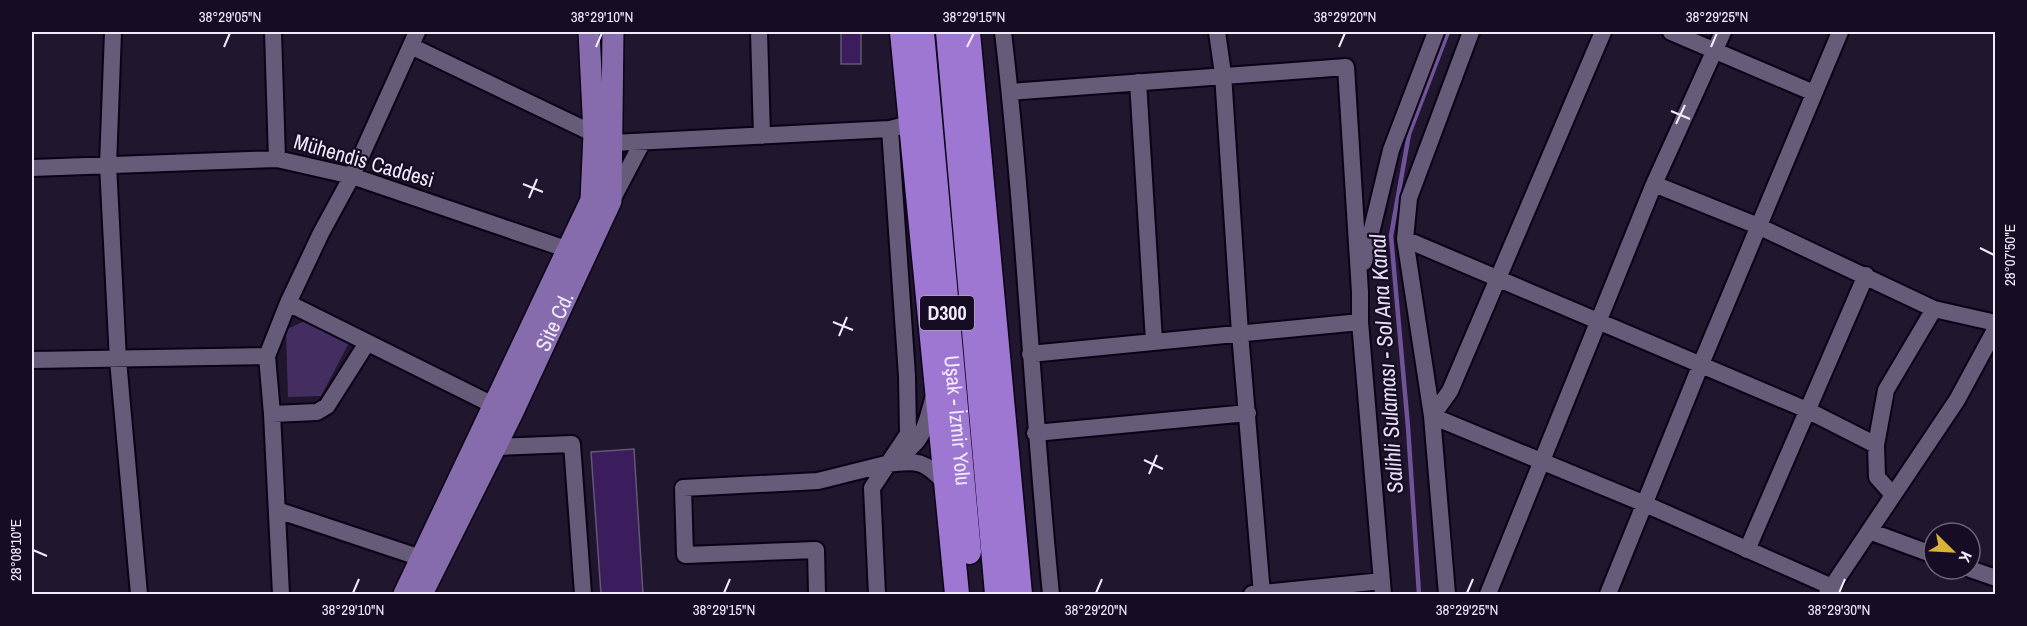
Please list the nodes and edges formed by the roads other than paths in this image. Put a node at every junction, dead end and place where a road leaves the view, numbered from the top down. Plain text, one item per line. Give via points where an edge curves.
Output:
1 (113, 32) edge
2 (273, 32) edge
3 (589, 32) edge
4 (613, 32) edge
5 (759, 32) edge
6 (902, 32) edge
7 (922, 32) edge
8 (948, 32) edge
9 (968, 32) edge
10 (1004, 32) edge
11 (1217, 32) edge
12 (1437, 32) edge
13 (1471, 32) edge
14 (1604, 32) edge
15 (1671, 32) edge
16 (1723, 32) edge
17 (1840, 32) edge
18 (414, 39) edge
19 (1715, 52) junction
20 (1223, 74) junction
21 (1138, 82) junction
22 (1010, 92) junction
23 (1814, 93) junction
24 (899, 127) junction
25 (594, 134) junction
26 (762, 136) junction
27 (642, 142) junction
28 (613, 143) junction
29 (277, 159) junction
30 (108, 165) junction
31 (32, 168) edge
32 (352, 176) junction
33 (1654, 184) junction
34 (611, 201) junction
35 (1758, 226) junction
36 (1406, 239) junction
37 (569, 250) junction
38 (1866, 275) junction
39 (1498, 278) junction
40 (1360, 292) junction
41 (288, 303) junction
42 (1934, 309) junction
43 (1360, 322) junction
44 (1598, 322) junction
45 (1995, 323) edge
46 (1995, 328) edge
47 (1240, 333) junction
48 (1154, 341) junction
49 (368, 343) junction
50 (1030, 354) junction
51 (267, 356) junction
52 (32, 360) edge
53 (118, 360) junction
54 (1701, 364) junction
55 (935, 392) junction
56 (503, 410) junction
57 (1807, 410) junction
58 (1248, 413) junction
59 (272, 414) junction
60 (1432, 416) junction
61 (1035, 433) junction
62 (1876, 444) junction
63 (496, 447) junction
64 (1541, 460) junction
65 (886, 464) junction
66 (946, 484) junction
67 (1893, 495) junction
68 (1646, 504) junction
69 (277, 510) junction
70 (1869, 531) junction
71 (1747, 550) junction
72 (1922, 551) edge
73 (421, 558) junction
74 (1383, 588) edge
75 (1829, 591) edge
76 (960, 592) edge
77 (139, 594) edge
78 (281, 594) edge
79 (404, 594) edge
80 (422, 594) edge
81 (583, 594) edge
82 (817, 594) edge
83 (877, 594) edge
84 (998, 594) edge
85 (1020, 594) edge
86 (1051, 594) edge
87 (1259, 594) edge
88 (1447, 594) edge
89 (1488, 594) edge
90 (1608, 594) edge

1 - 30 street
2 - 29 street
3 - 25 main road, Site Cd.
4 - 28 main road, Site Cd.
5 - 26 street
6 - 24 highway
7 - 76 highway, Uşak - İzmir Yolu / D300
8 - 84 highway, Uşak - İzmir Yolu / D300
9 - 85 highway
10 - 22 street
11 - 20 street
12 - 40 street via 1391,150 1370,232
13 - 36 street via 1409,198
14 - 39 street
15 - 19 street
16 - 19 street
17 - 23 street
18 - 25 street
18 - 32 street
19 - 23 street
19 - 33 street
20 - 21 street
20 - 40 street via 1346,67
20 - 47 street
21 - 22 street
21 - 48 street
22 - 50 street
23 - 35 street
24 - 26 street
24 - 55 highway
24 - 65 street via 908,434
25 - 28 street
25 - 37 main road, Site Cd. via 591,200
26 - 27 street
27 - 28 street
27 - 34 street
28 - 34 main road, Site Cd.
29 - 30 street, Mühendis Caddesi
29 - 32 street, Mühendis Caddesi
30 - 31 street, Mühendis Caddesi
30 - 53 street
32 - 37 street, Mühendis Caddesi
32 - 41 street
33 - 35 street
33 - 44 street
34 - 56 main road, Site Cd.
35 - 38 street
35 - 54 street
36 - 39 street
36 - 60 street
37 - 56 main road, Site Cd.
38 - 42 street
38 - 57 street
39 - 44 street
39 - 60 street via 1450,391
40 - 43 street
41 - 49 street
41 - 51 street
42 - 45 street
42 - 62 street via 1886,390
43 - 47 street
43 - 74 street
44 - 54 street
44 - 64 street
46 - 67 street via 1957,400
47 - 48 street
47 - 58 street
48 - 50 street
49 - 56 street
49 - 59 street via 327,406 317,412
50 - 61 street
51 - 53 street
51 - 59 street
52 - 53 street
53 - 77 street
54 - 57 street
54 - 68 street
55 - 65 street via 925,431 910,451
55 - 66 highway
56 - 63 main road, Site Cd.
56 - 73 main road, Site Cd.
57 - 62 street
57 - 71 street
58 - 61 street
58 - 87 street
59 - 69 street
60 - 64 street
60 - 88 street
61 - 86 street
62 - 67 street via 1877,477
63 - 80 main road, Site Cd.
63 - 81 street via 572,444
64 - 68 street
64 - 89 street
65 - 66 street via 910,461 929,466
65 - 82 street via 818,481 682,488 685,555 816,550
65 - 83 street via 872,488
66 - 76 highway
67 - 70 street
68 - 71 street
68 - 90 street
69 - 73 street
69 - 78 street
70 - 72 street
70 - 75 street
71 - 75 street
73 - 79 main road, Site Cd.
74 - 87 street

